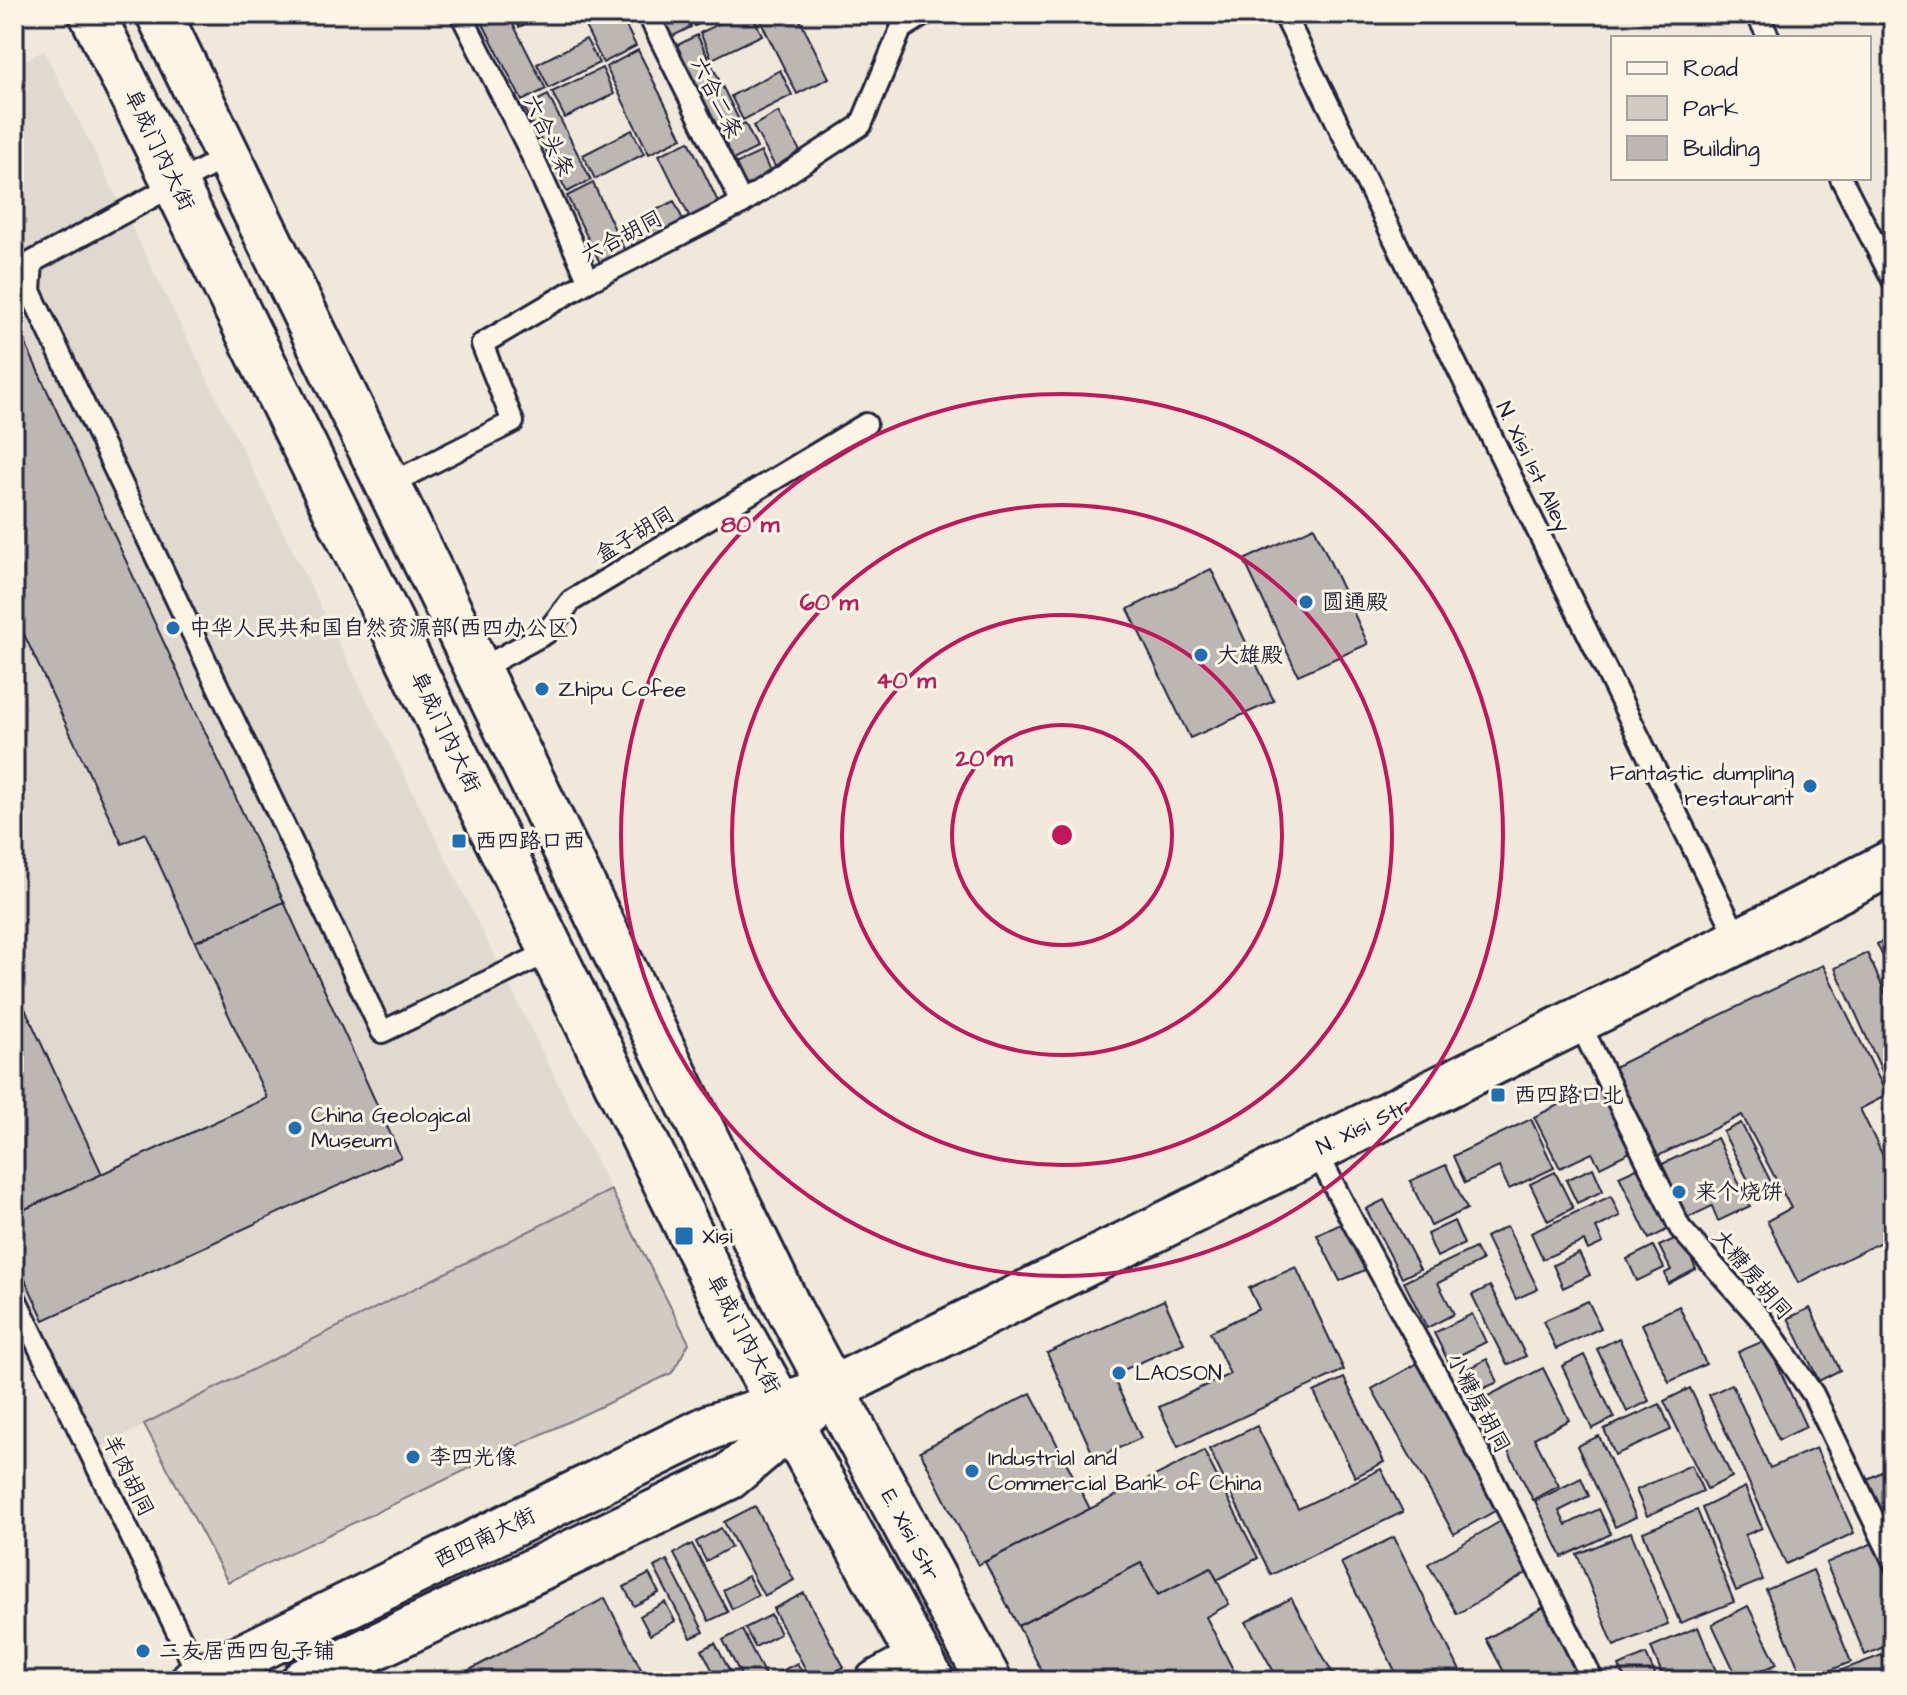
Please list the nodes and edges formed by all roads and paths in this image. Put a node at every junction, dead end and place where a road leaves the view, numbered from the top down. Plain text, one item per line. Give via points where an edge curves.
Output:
1 (92, 14) edge
2 (159, 14) edge
3 (461, 14) edge
4 (648, 14) edge
5 (925, 14) edge
6 (1284, 14) edge
7 (1757, 14) edge
8 (1768, 36) edge
9 (228, 156) junction
10 (1842, 180) edge
11 (176, 184) junction
12 (742, 203) junction
13 (1893, 280) edge
14 (589, 281) junction
15 (866, 424) dead end
16 (388, 485) junction
17 (478, 670) junction
18 (1893, 862) edge
19 (1739, 941) junction
20 (551, 951) junction
21 (1578, 1020) junction
22 (1316, 1150) junction
23 (14, 1296) edge
24 (832, 1389) junction
25 (785, 1415) junction
26 (1893, 1560) edge
27 (925, 1669) edge
28 (197, 1679) edge
29 (304, 1681) edge
30 (876, 1681) edge
31 (989, 1681) edge
32 (1593, 1681) edge

1 - 11 main road, 阜成门内大街
2 - 9 main road
3 - 14 lane, 六合头条
4 - 12 lane, 六合二条
5 - 12 lane, 六合胡同 via 901,29 861,125
6 - 19 lane, N. Xisi 1st Alley
7 - 8 lane
9 - 11 lane
9 - 16 main road
10 - 13 lane
11 - 20 main road, 阜成门内大街
11 - 20 lane via 32,262 30,291 382,1032
12 - 14 lane, 六合胡同
14 - 16 lane, 六合胡同 via 482,344 513,422
15 - 17 lane, 盒子胡同 via 571,601 546,633
16 - 17 main road
17 - 24 main road
18 - 19 main road, N. Xisi Str
19 - 21 main road, N. Xisi Str
20 - 25 main road, 阜成门内大街
21 - 22 main road, N. Xisi Str
21 - 26 lane, 大糖房胡同 via 1680,1228 1761,1319 1813,1394
22 - 24 main road, N. Xisi Str
22 - 32 lane, 小糖房胡同 via 1553,1594
23 - 28 lane, 羊肉胡同
24 - 25 main road, N. Xisi Str
24 - 31 main road, E. Xisi Str
25 - 27 main road
25 - 28 main road, 西四南大街 via 713,1426
25 - 29 main road via 729,1477
27 - 30 street

